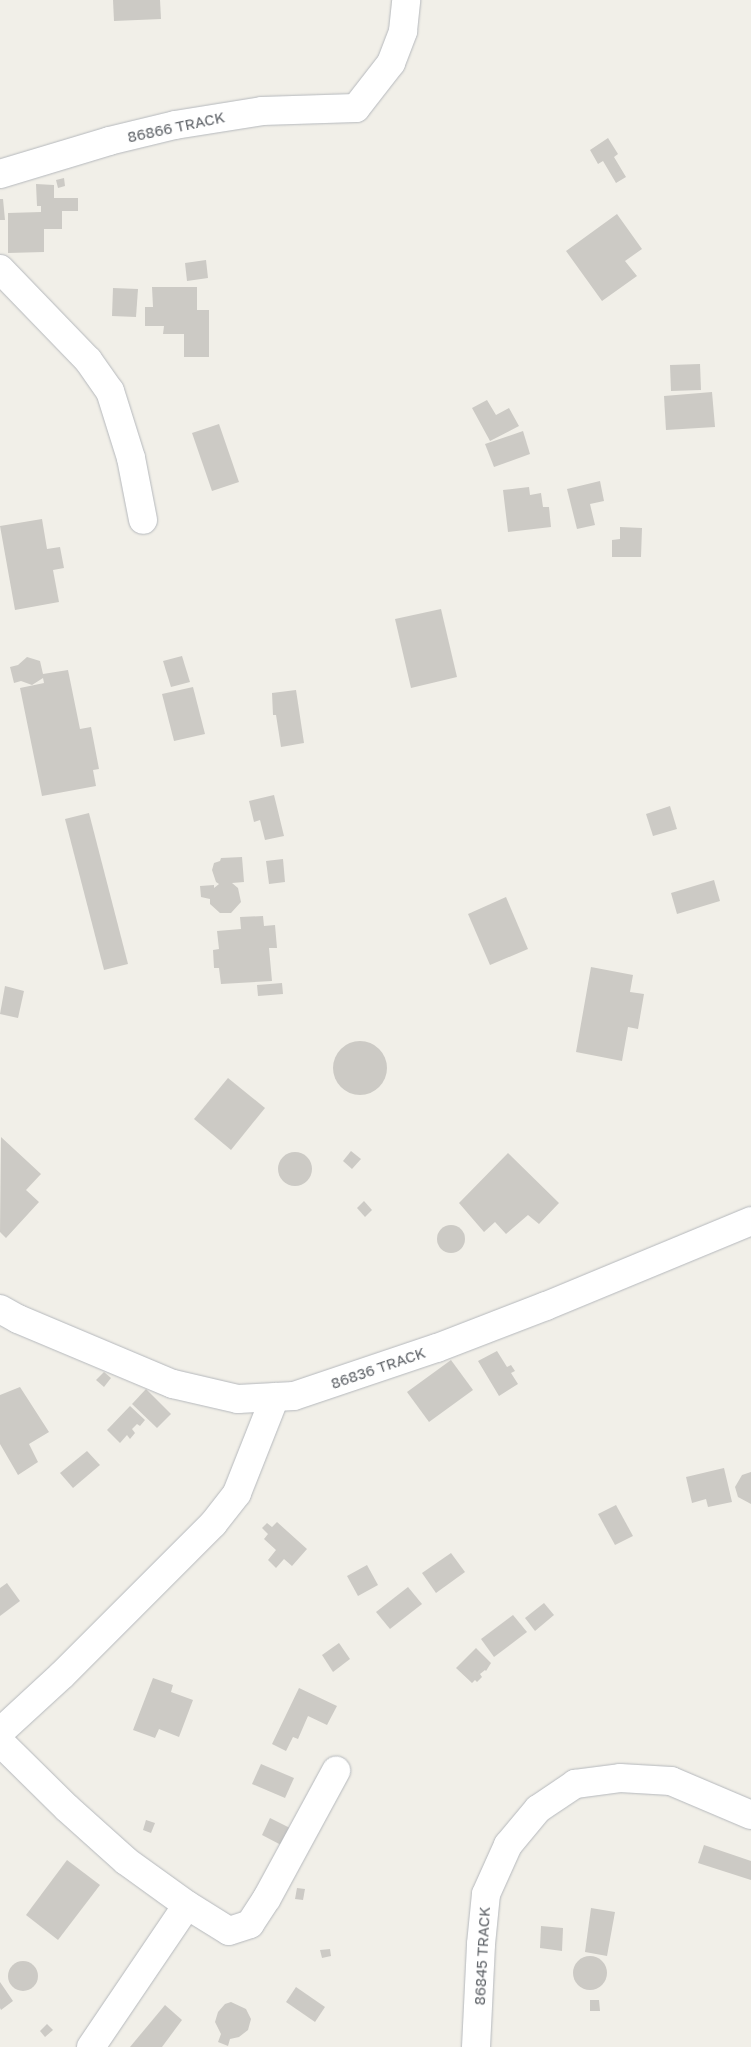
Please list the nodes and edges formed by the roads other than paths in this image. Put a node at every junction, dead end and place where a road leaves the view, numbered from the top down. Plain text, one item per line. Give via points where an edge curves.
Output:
1 (406, 0) edge
2 (0, 174) edge
3 (0, 270) edge
4 (143, 520) dead end
5 (751, 1221) edge
6 (0, 1310) edge
7 (275, 1397) junction
8 (0, 1732) edge
9 (0, 1742) edge
10 (336, 1771) dead end
11 (751, 1816) edge
12 (187, 1905) junction
13 (91, 2047) edge
14 (476, 2047) edge

1 - 2 street, 86866 TRACK via 403,31 390,63 356,108 262,111 176,126
3 - 4 street via 88,360 110,391 131,458
5 - 7 street, 86836 TRACK via 437,1348 294,1396
6 - 7 street, 86836 TRACK via 172,1384 238,1399
7 - 8 street via 237,1493 213,1524 62,1675
9 - 12 street via 120,1856
10 - 12 street via 250,1924 229,1931
11 - 14 street, 86845 TRACK via 671,1781 620,1778 574,1784 538,1809 508,1845 486,1894 480,1944
12 - 13 street

